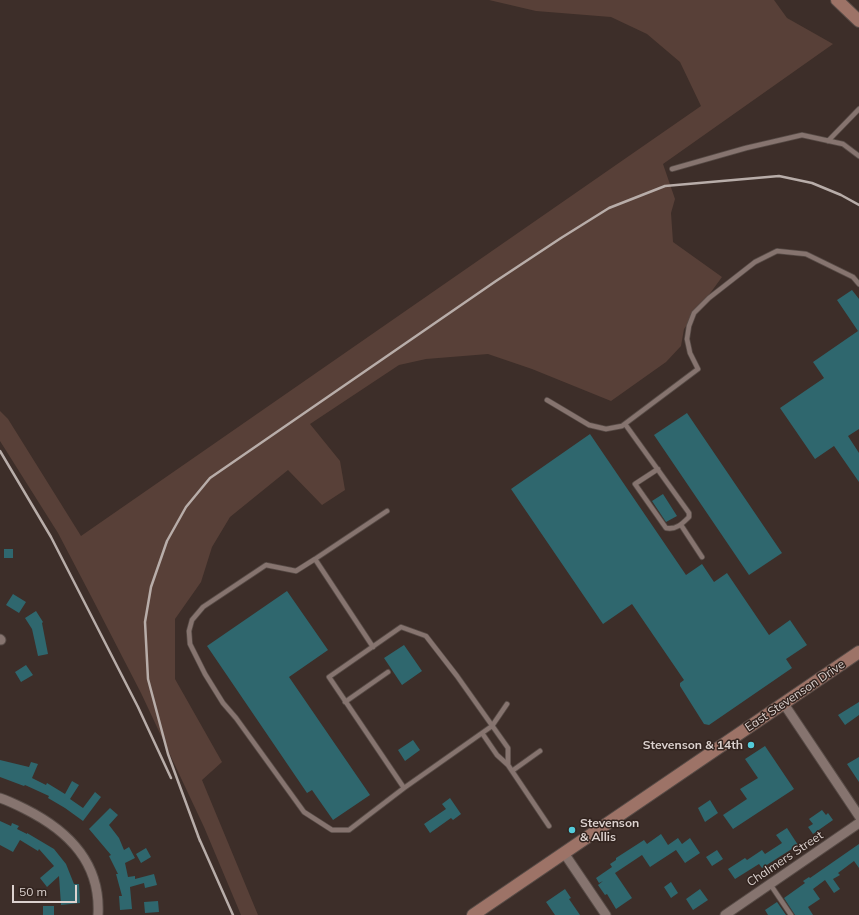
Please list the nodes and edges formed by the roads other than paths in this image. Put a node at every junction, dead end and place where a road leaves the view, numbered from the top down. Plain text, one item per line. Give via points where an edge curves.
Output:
1 (837, 0) edge
2 (859, 21) edge
3 (859, 109) edge
4 (828, 141) junction
5 (859, 156) edge
6 (672, 169) dead end
7 (859, 284) edge
8 (547, 400) dead end
9 (625, 424) junction
10 (658, 469) junction
11 (387, 511) dead end
12 (681, 525) junction
13 (702, 557) dead end
14 (315, 559) junction
15 (373, 647) junction
16 (859, 652) edge
17 (388, 672) dead end
18 (345, 702) junction
19 (507, 704) dead end
20 (784, 704) junction
21 (492, 726) junction
22 (482, 733) junction
23 (540, 751) dead end
24 (508, 765) junction
25 (512, 771) junction
26 (404, 788) junction
27 (0, 798) edge
28 (859, 816) edge
29 (859, 823) edge
30 (550, 826) dead end
31 (564, 853) junction
32 (770, 884) junction
33 (98, 915) edge
34 (473, 915) edge
35 (606, 915) edge
36 (725, 915) edge
37 (791, 915) edge

1 - 2 main road
3 - 4 lane
4 - 5 lane via 843,144
4 - 6 lane via 802,135
7 - 9 lane via 853,277 806,254 777,251 755,262 709,298 694,314 687,339 690,353 698,369
8 - 9 lane via 589,425 606,429
9 - 10 lane
10 - 12 lane via 689,513 689,517
10 - 12 lane via 635,484 666,528 672,529
11 - 14 lane
12 - 13 lane
14 - 15 lane
14 - 26 lane via 296,571 266,565 203,607 192,620 189,631 190,644 205,674 224,702 304,812 332,830 349,830
15 - 18 lane via 329,677
15 - 21 lane via 401,627 426,636
16 - 20 main road, East Stevenson Drive
17 - 18 lane
18 - 26 lane
19 - 21 lane
20 - 28 street
20 - 31 main road, East Stevenson Drive
21 - 22 lane
21 - 24 lane via 508,748
22 - 24 lane via 497,755
22 - 26 lane
23 - 25 lane
24 - 25 lane
25 - 30 lane
27 - 33 street via 36,814 72,841 85,859 95,881 99,898
29 - 32 street, Chalmers Street
31 - 34 main road, East Stevenson Drive
31 - 35 street
32 - 36 street, Chalmers Street
32 - 37 lane

